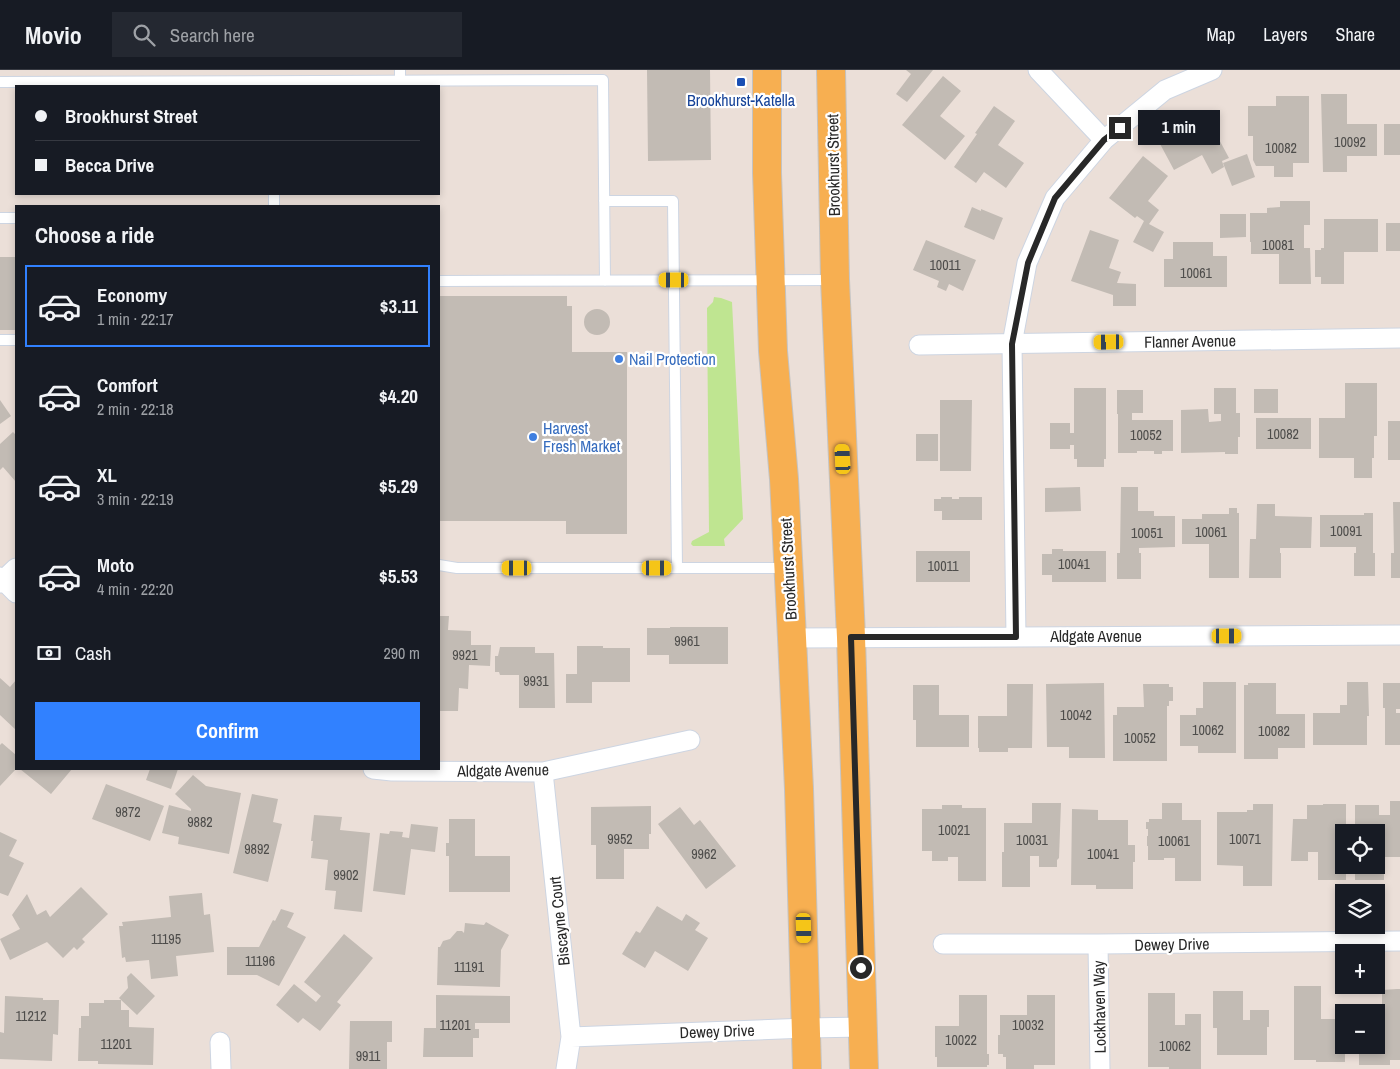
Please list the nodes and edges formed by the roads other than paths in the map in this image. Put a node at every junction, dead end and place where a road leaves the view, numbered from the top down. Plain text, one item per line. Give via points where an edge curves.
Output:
1 (161, 70) edge
2 (767, 70) edge
3 (831, 70) edge
4 (1038, 70) edge
5 (1212, 70) edge
6 (400, 75) edge
7 (461, 75) edge
8 (273, 79) edge
9 (161, 81) junction
10 (0, 82) edge
11 (1104, 140) junction
12 (604, 201) junction
13 (0, 218) edge
14 (15, 218) edge
15 (605, 280) junction
16 (674, 280) junction
17 (771, 280) junction
18 (835, 280) junction
19 (440, 281) edge
20 (1400, 338) edge
21 (0, 340) edge
22 (15, 340) edge
23 (1012, 344) junction
24 (919, 345) dead end
25 (440, 565) edge
26 (677, 568) junction
27 (788, 568) junction
28 (1400, 635) edge
29 (851, 637) junction
30 (1016, 637) junction
31 (792, 638) junction
32 (690, 740) dead end
33 (382, 770) edge
34 (543, 772) junction
35 (1400, 941) edge
36 (943, 944) dead end
37 (1098, 944) junction
38 (863, 1027) junction
39 (807, 1028) junction
40 (571, 1037) junction
41 (220, 1042) dead end
42 (221, 1069) edge
43 (566, 1069) edge
44 (807, 1069) edge
45 (864, 1069) edge
46 (1100, 1069) edge

1 - 9 lane
2 - 17 main road, Brookhurst Street
3 - 18 main road, Brookhurst Street
4 - 11 street
5 - 11 street via 1165,90
6 - 7 lane
6 - 8 lane
7 - 12 lane via 603,80
8 - 9 lane
9 - 10 lane
11 - 23 street via 1055,198 1028,263
12 - 15 lane
12 - 16 lane via 673,202
13 - 14 lane
15 - 16 lane
15 - 19 lane
16 - 17 lane
16 - 26 lane
17 - 18 lane
17 - 27 main road, Brookhurst Street
18 - 29 main road, Brookhurst Street
20 - 23 street, Flanner Avenue
21 - 22 lane
23 - 24 street, Flanner Avenue
23 - 30 street
25 - 26 lane via 457,568
26 - 27 lane
27 - 31 main road, Brookhurst Street
28 - 30 street, Aldgate Avenue
29 - 30 street, Aldgate Avenue
29 - 31 street, Aldgate Avenue
29 - 38 main road, Brookhurst Street
31 - 39 main road, Brookhurst Street
32 - 34 street, Aldgate Avenue
33 - 34 street, Aldgate Avenue
34 - 40 street, Biscayne Court
35 - 37 street, Dewey Drive
36 - 37 street, Dewey Drive
37 - 46 street, Lockhaven Way
38 - 39 street, Dewey Drive
38 - 45 main road, Brookhurst Street
39 - 40 street, Dewey Drive
39 - 44 main road, Brookhurst Street
40 - 43 street, Biscayne Court
41 - 42 street

